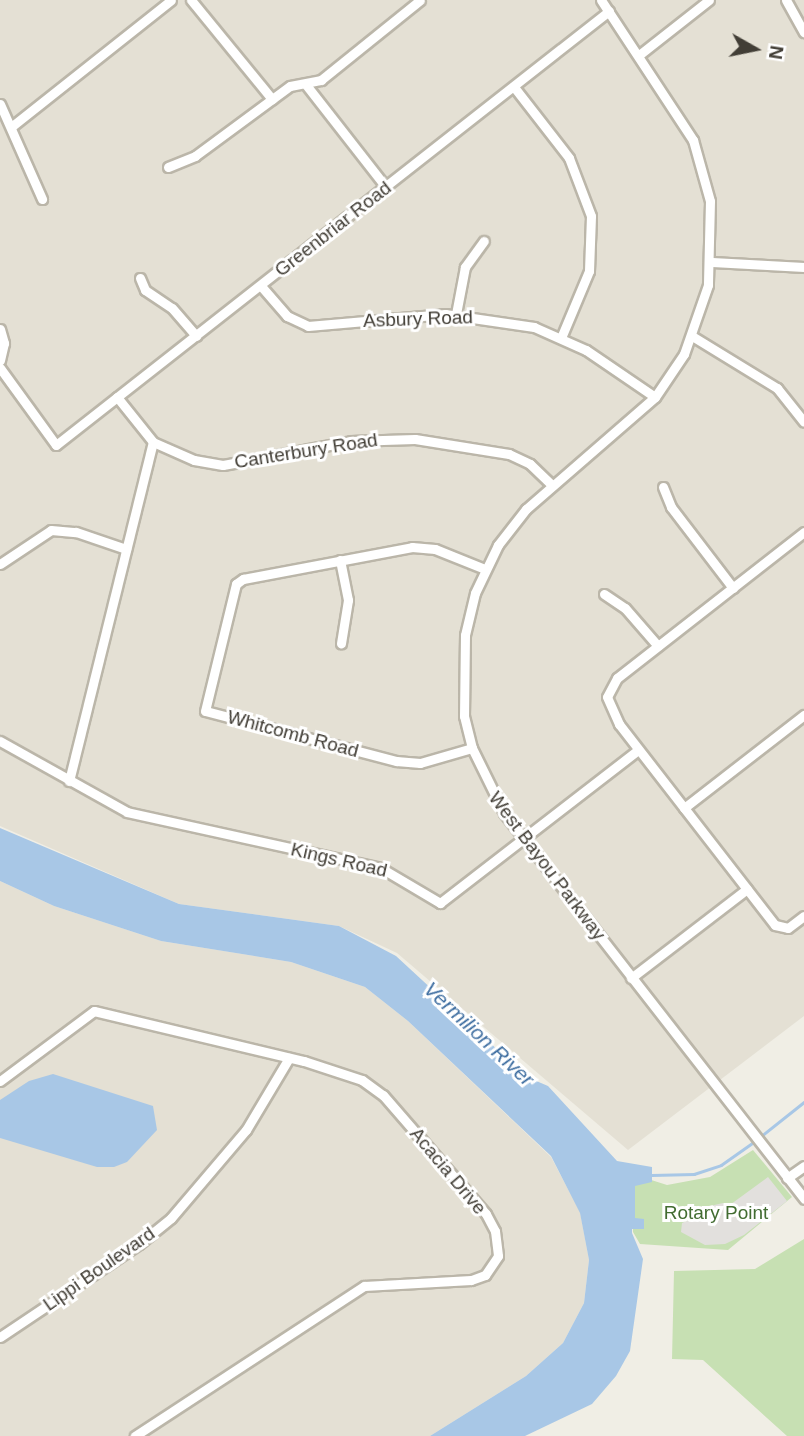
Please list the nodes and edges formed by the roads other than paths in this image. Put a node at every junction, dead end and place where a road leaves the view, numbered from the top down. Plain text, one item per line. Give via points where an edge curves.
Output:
1 (171, 0) edge
2 (191, 0) edge
3 (420, 0) edge
4 (601, 0) edge
5 (709, 0) edge
6 (786, 0) edge
7 (609, 11) junction
8 (804, 32) edge
9 (639, 55) junction
10 (307, 86) junction
11 (514, 87) junction
12 (272, 99) junction
13 (0, 104) edge
14 (10, 127) junction
15 (167, 167) dead end
16 (386, 187) junction
17 (43, 199) dead end
18 (484, 241) dead end
19 (712, 262) junction
20 (804, 267) edge
21 (140, 278) dead end
22 (261, 286) junction
23 (456, 314) junction
24 (0, 329) edge
25 (196, 336) junction
26 (692, 336) junction
27 (561, 338) junction
28 (0, 361) edge
29 (0, 368) edge
30 (117, 397) junction
31 (655, 397) junction
32 (804, 422) edge
33 (153, 442) junction
34 (551, 485) junction
35 (663, 487) dead end
36 (804, 532) edge
37 (126, 548) junction
38 (340, 560) junction
39 (0, 564) edge
40 (485, 569) junction
41 (733, 588) junction
42 (604, 594) dead end
43 (341, 643) dead end
44 (658, 646) junction
45 (804, 715) edge
46 (0, 741) edge
47 (472, 748) junction
48 (638, 750) junction
49 (69, 781) junction
50 (684, 808) junction
51 (523, 839) junction
52 (747, 889) junction
53 (804, 916) edge
54 (631, 978) junction
55 (289, 1058) junction
56 (0, 1081) edge
57 (804, 1166) edge
58 (788, 1178) junction
59 (800, 1185) edge
60 (804, 1199) edge
61 (0, 1338) edge
62 (135, 1436) edge

1 - 14 street
2 - 12 street
3 - 10 street
4 - 7 street, West Bayou Parkway
5 - 9 street
6 - 8 street
7 - 9 street, West Bayou Parkway
7 - 11 street, Greenbriar Road
9 - 19 street, West Bayou Parkway via 683,120 700,161 710,201
10 - 12 street via 292,85
10 - 16 street
11 - 16 street, Greenbriar Road
11 - 27 street via 569,158 591,216 589,271
12 - 15 street via 195,156
13 - 14 street
14 - 17 street
16 - 22 street, Greenbriar Road
18 - 23 street via 465,267
19 - 20 street
19 - 26 street, West Bayou Parkway
21 - 25 street via 145,290 172,308
22 - 23 street, Asbury Road via 287,316 309,326
22 - 25 street, Greenbriar Road
23 - 27 street, Asbury Road via 503,319
24 - 28 street via 4,343
25 - 30 street, Greenbriar Road
26 - 31 street, West Bayou Parkway
26 - 32 street via 777,388
27 - 31 street, Asbury Road via 604,360
29 - 30 street, Greenbriar Road via 56,445
30 - 33 street, Canterbury Road
31 - 34 street, West Bayou Parkway
33 - 34 street, Canterbury Road via 194,460 223,465 351,441 415,439 509,454 530,464
33 - 37 street
34 - 40 street, West Bayou Parkway via 517,519
35 - 41 street via 671,507
36 - 41 street
37 - 39 street via 76,532 51,530
37 - 49 street
38 - 40 street, Whitcomb Road via 423,547
38 - 43 street via 348,600
38 - 47 street, Whitcomb Road via 236,584 205,711 396,761 420,763
40 - 47 street, West Bayou Parkway via 470,609 462,660 462,697
41 - 44 street
42 - 44 street via 625,608
44 - 48 street via 610,687 607,702
45 - 50 street
46 - 49 street, Kings Road
47 - 51 street, West Bayou Parkway via 492,795
48 - 50 street
48 - 51 street, Kings Road
49 - 51 street, Kings Road via 138,816 388,870 437,903 446,901
50 - 52 street
51 - 54 street, West Bayou Parkway
52 - 53 street via 778,928 788,928
52 - 54 street
54 - 58 street, West Bayou Parkway
55 - 56 street, Acacia Drive via 94,1011
55 - 61 street, Lippi Boulevard via 234,1146 170,1218
55 - 62 street, Acacia Drive via 362,1080 383,1095 486,1214 499,1247 495,1264 471,1280 364,1286
57 - 58 street
58 - 59 street, West Bayou Parkway
59 - 60 street, West Bayou Parkway

